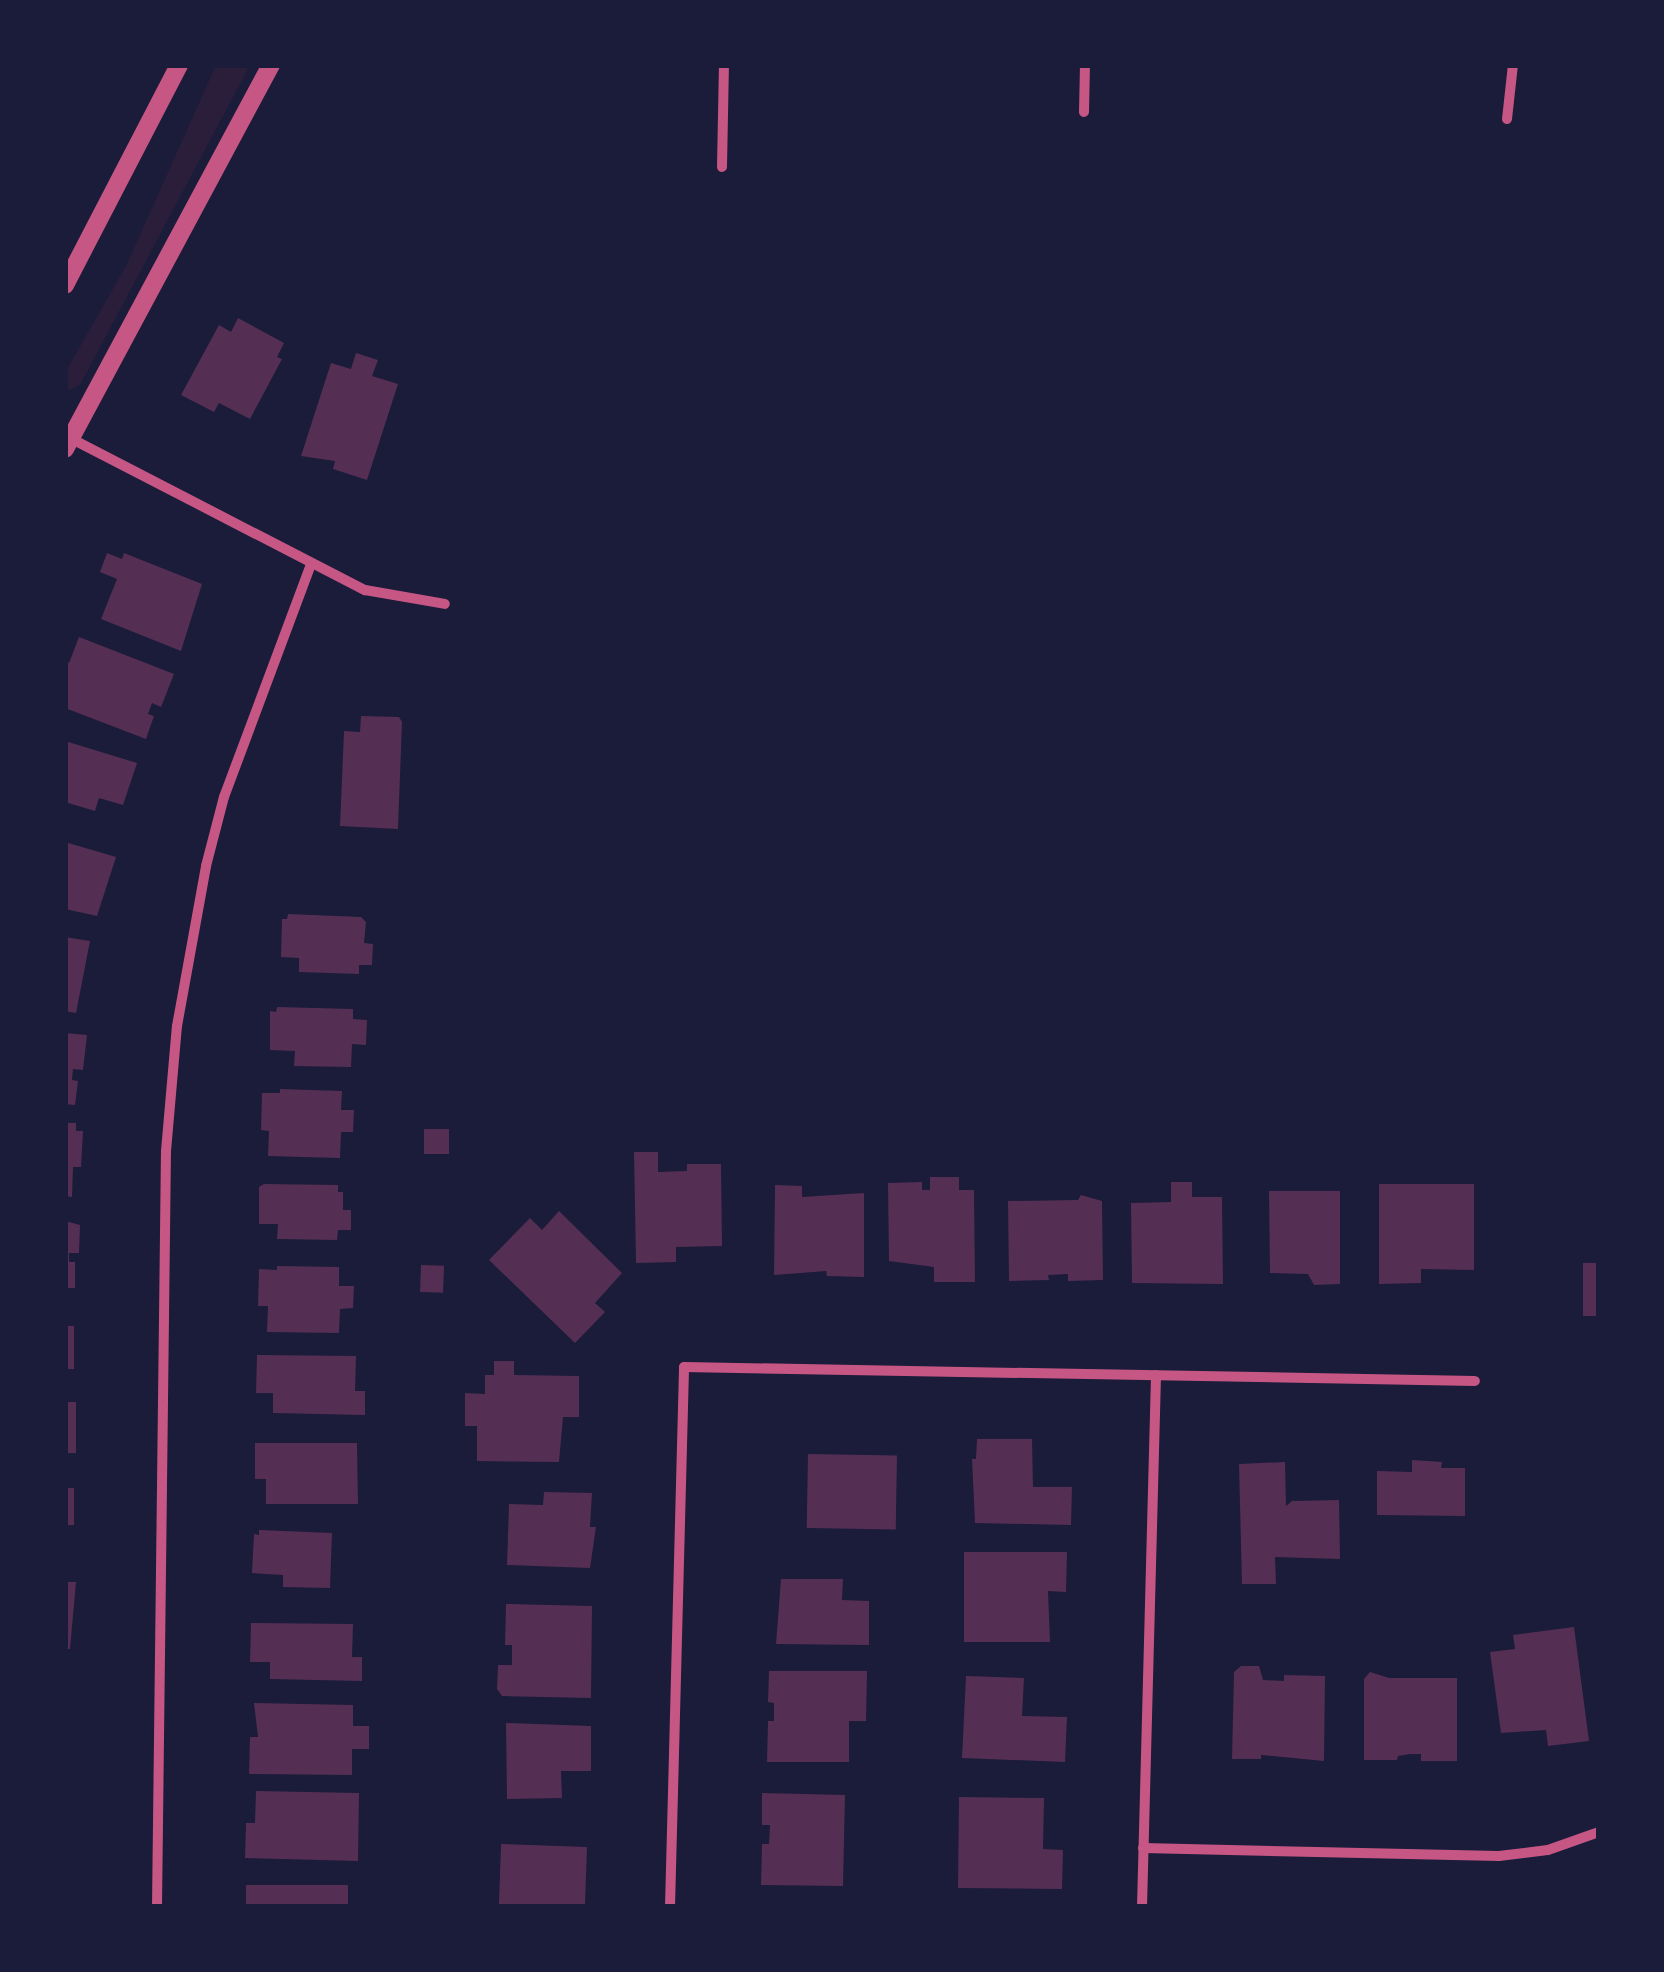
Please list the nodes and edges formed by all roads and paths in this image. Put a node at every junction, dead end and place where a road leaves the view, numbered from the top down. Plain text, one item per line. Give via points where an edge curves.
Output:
1 (179, 65) edge
2 (271, 65) edge
3 (724, 65) edge
4 (1085, 65) edge
5 (1512, 65) edge
6 (1084, 112) dead end
7 (1507, 119) dead end
8 (722, 167) dead end
9 (65, 286) edge
10 (67, 441) edge
11 (311, 564) junction
12 (445, 604) dead end
13 (1156, 1375) junction
14 (1475, 1382) dead end
15 (1599, 1832) edge
16 (1142, 1848) junction
17 (157, 1907) edge
18 (670, 1907) edge
19 (1142, 1907) edge

1 - 9 street
2 - 10 street
3 - 8 street
4 - 6 street
5 - 7 street
10 - 11 street
11 - 12 street via 364,590
11 - 17 street via 224,798 177,1026 166,1151
13 - 14 street
13 - 16 street
13 - 18 street via 684,1366
15 - 16 street via 1548,1850 1499,1856
16 - 19 street

